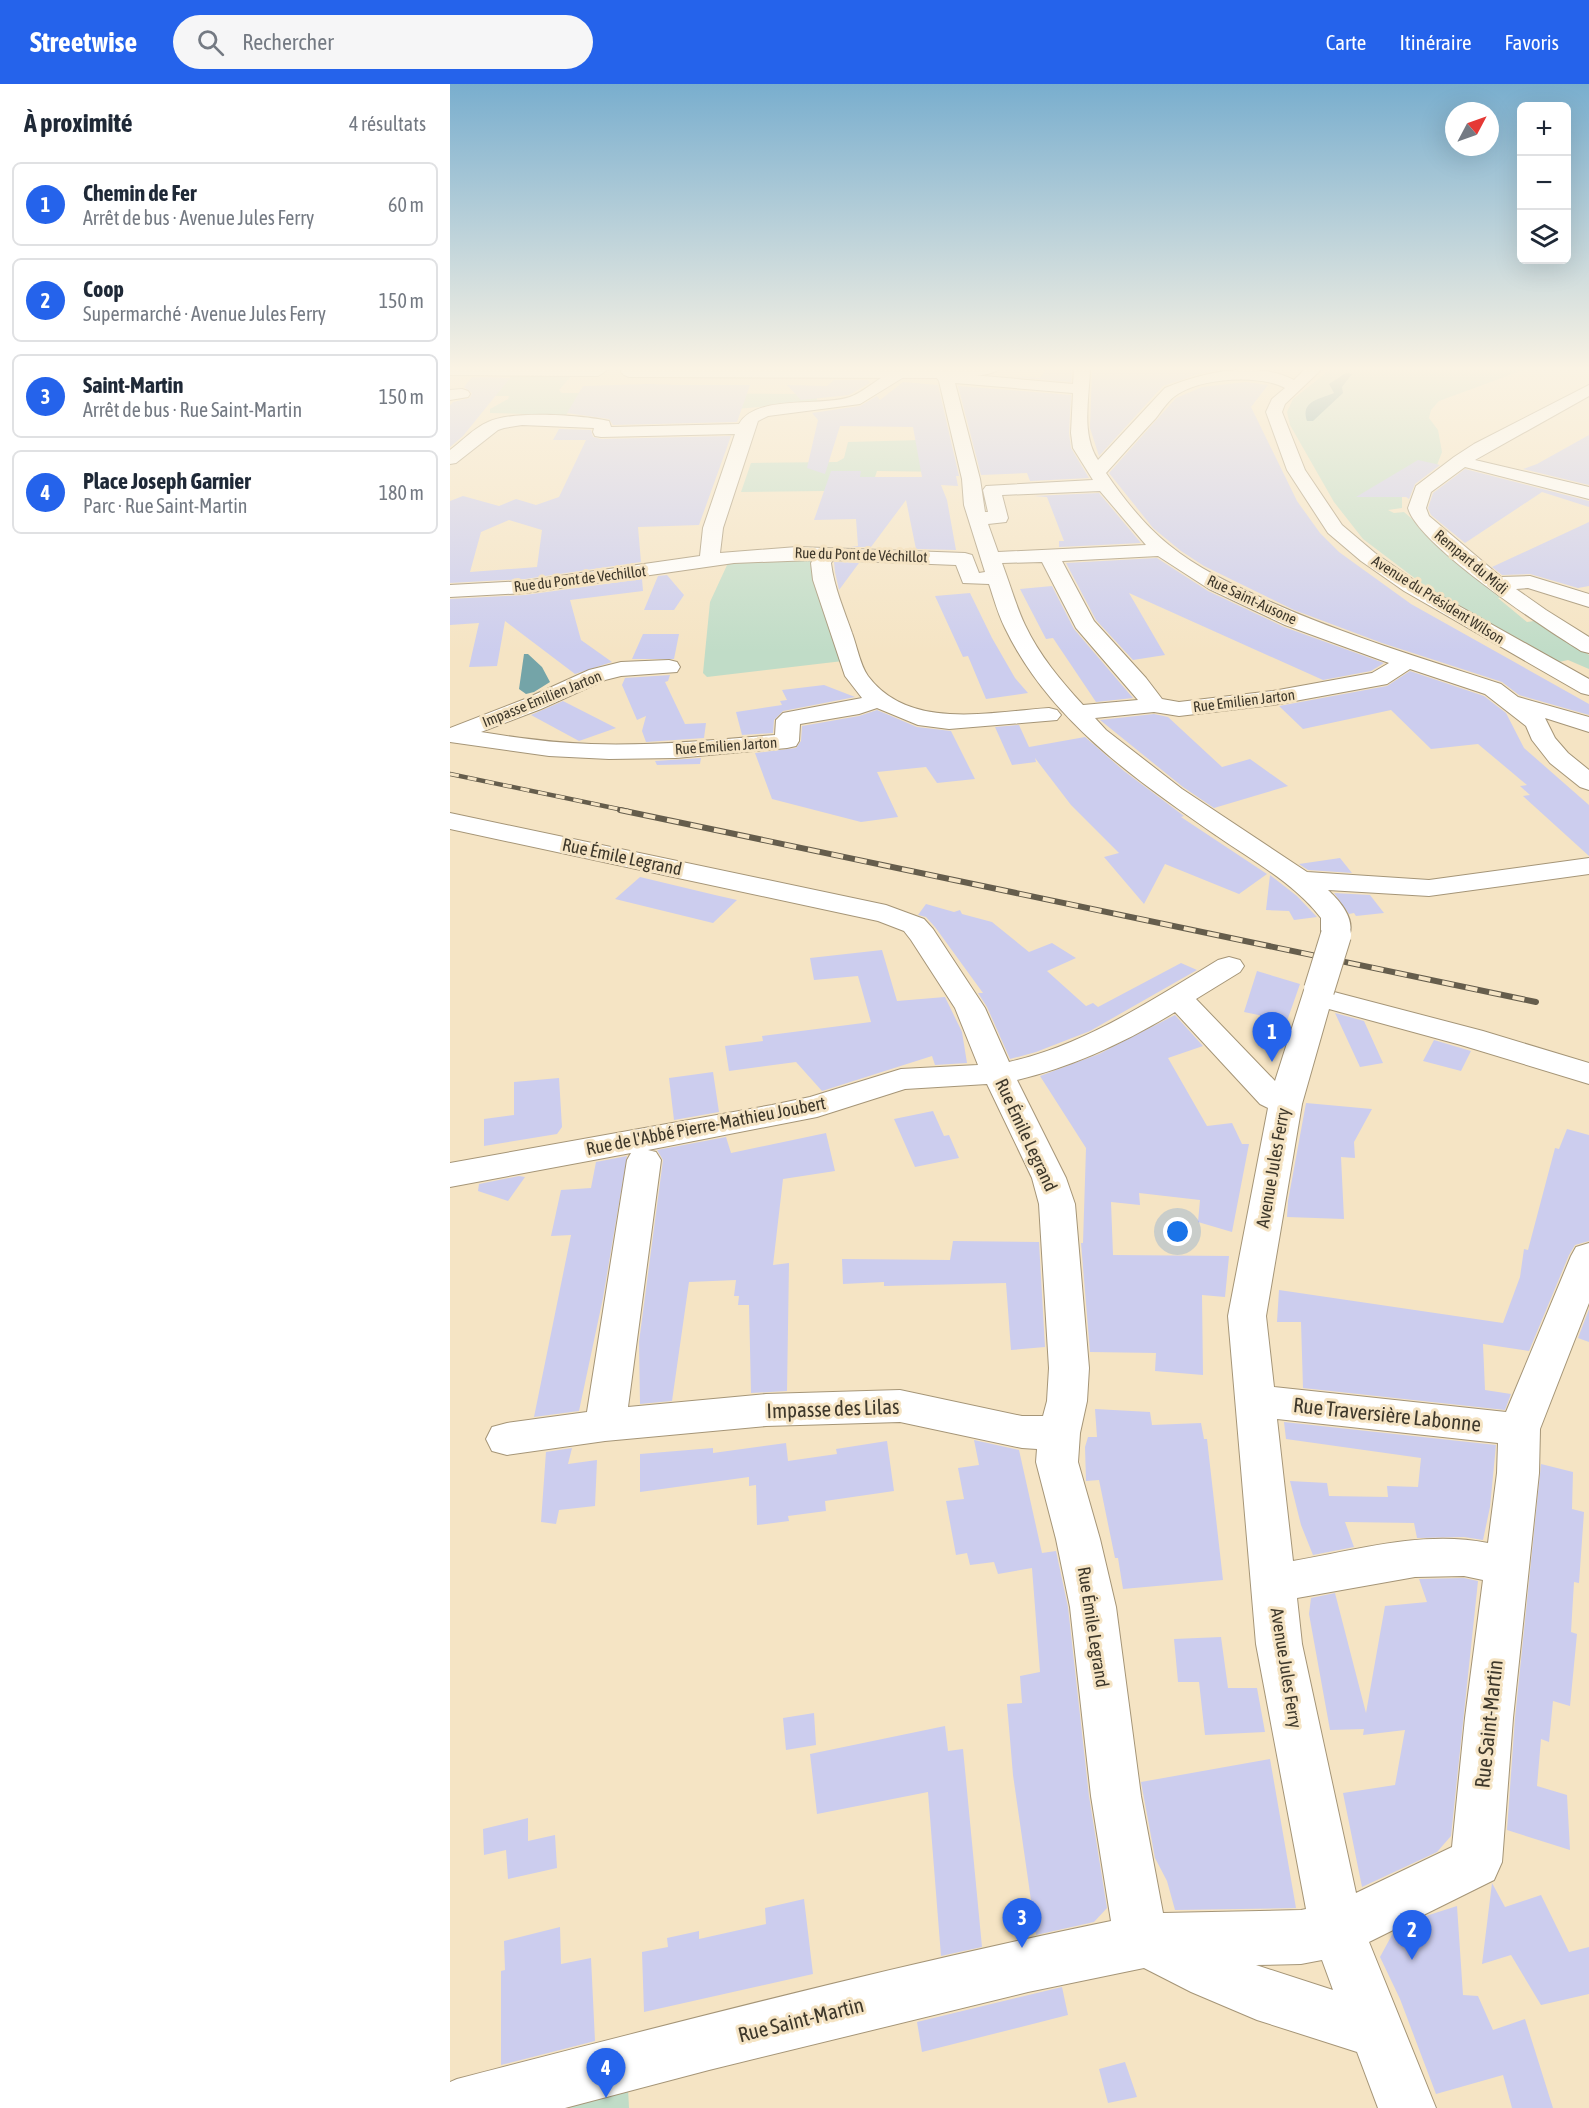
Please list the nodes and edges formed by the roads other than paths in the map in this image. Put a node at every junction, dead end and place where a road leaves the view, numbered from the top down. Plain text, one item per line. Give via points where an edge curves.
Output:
1 (734, 463) edge
2 (967, 463) edge
3 (1093, 463) edge
4 (1113, 463) edge
5 (1294, 463) edge
6 (1457, 463) edge
7 (1470, 463) edge
8 (1101, 478) junction
9 (1589, 493) edge
10 (999, 518) junction
11 (977, 519) junction
12 (1027, 547) junction
13 (1162, 550) junction
14 (827, 554) junction
15 (709, 561) junction
16 (994, 568) junction
17 (1496, 584) junction
18 (450, 591) edge
19 (1589, 601) edge
20 (1589, 646) edge
21 (1407, 662) junction
22 (669, 667) dead end
23 (1589, 688) edge
24 (877, 700) junction
25 (1514, 704) junction
26 (1154, 705) junction
27 (1536, 722) junction
28 (1065, 724) junction
29 (1589, 725) edge
30 (451, 735) edge
31 (1589, 744) edge
32 (1589, 782) edge
33 (450, 821) edge
34 (1589, 866) edge
35 (1300, 880) junction
36 (1229, 966) dead end
37 (1318, 994) junction
38 (1179, 999) junction
39 (998, 1074) junction
40 (1589, 1074) edge
41 (1285, 1104) junction
42 (644, 1160) dead end
43 (450, 1175) edge
44 (1589, 1256) edge
45 (1255, 1401) junction
46 (604, 1425) junction
47 (1519, 1430) junction
48 (1059, 1433) junction
49 (507, 1440) dead end
50 (1507, 1566) junction
51 (1274, 1583) junction
52 (1337, 1930) junction
53 (1148, 1940) junction
54 (1377, 2030) junction
55 (458, 2108) edge
56 (1407, 2108) edge

1 - 15 street via 713,528
2 - 11 street, Avenue Jules Ferry
3 - 8 street, Rue Saint-Ausone
4 - 8 street
5 - 23 street, Avenue du Président Wilson via 1335,530 1368,557 1411,587
6 - 17 street, Rempart du Midi via 1422,490 1417,508 1420,518
7 - 9 street
8 - 10 street via 992,490
8 - 13 street, Rue Saint-Ausone
10 - 11 street
10 - 12 street
11 - 16 street, Avenue Jules Ferry
12 - 13 street, Rue du Pont de Véchillot
12 - 16 street, Rue du Pont de Véchillot
12 - 26 street via 1061,582 1084,623
13 - 21 street, Rue Saint-Ausone via 1243,599
14 - 15 street, Rue du Pont de Véchillot
14 - 16 street, Rue du Pont de Véchillot via 965,559 970,579
14 - 24 street via 821,563 823,580 856,676
15 - 18 street, Rue du Pont de Vechillot via 525,587
16 - 28 street, Avenue Jules Ferry via 1014,625 1054,687
17 - 19 street via 1530,582
17 - 20 street, Rempart du Midi
21 - 25 street, Rue Saint-Ausone via 1493,690
21 - 26 street, Rue Emilien Jarton via 1379,679 1359,684 1179,709
22 - 30 street, Impasse Emilien Jarton via 621,669 597,675
24 - 28 street, Rue Emilien Jarton via 926,720
24 - 30 street, Rue Emilien Jarton via 859,707 791,718 787,741 708,748 608,753
25 - 27 street, Rue Saint-Ausone
25 - 29 street
26 - 28 street, Rue Emilien Jarton
27 - 31 street
27 - 32 street via 1559,758
28 - 35 street, Avenue Jules Ferry via 1097,735 1173,794
33 - 39 street, Rue Émile Legrand via 904,919 923,935 970,1008
34 - 35 street via 1429,888
35 - 37 street, Avenue Jules Ferry, bridge via 1335,918 1336,936
36 - 38 street, Rue de l'Abbé Pierre-Mathieu Joubert
37 - 40 street
37 - 41 street, Avenue Jules Ferry
38 - 39 street, Rue de l'Abbé Pierre-Mathieu Joubert via 1129,1028 1065,1056
38 - 41 street via 1272,1097
39 - 43 street, Rue de l'Abbé Pierre-Mathieu Joubert via 902,1079 772,1116
39 - 48 street, Rue Émile Legrand via 1049,1178 1057,1204 1069,1368 1067,1401
41 - 45 street, Avenue Jules Ferry via 1247,1316
42 - 46 street
44 - 47 street, Rue Saint-Martin
45 - 47 street, Rue Traversière Labonne
45 - 51 street, Avenue Jules Ferry
46 - 48 street, Impasse des Lilas via 766,1410 888,1405 1022,1432
46 - 49 street, Impasse des Lilas
47 - 50 street, Rue Saint-Martin
48 - 53 street, Rue Émile Legrand via 1057,1462 1093,1607 1116,1796 1139,1928
50 - 51 street via 1464,1557 1415,1558
50 - 52 street, Rue Saint-Martin via 1476,1862
51 - 52 street, Avenue Jules Ferry via 1278,1644
52 - 53 street, Rue Saint-Martin via 1301,1937
52 - 54 street, Avenue Jules Ferry
53 - 54 street via 1226,1981 1303,2010
53 - 55 street, Rue Saint-Martin via 720,2039
54 - 56 street, Avenue Jules Ferry

